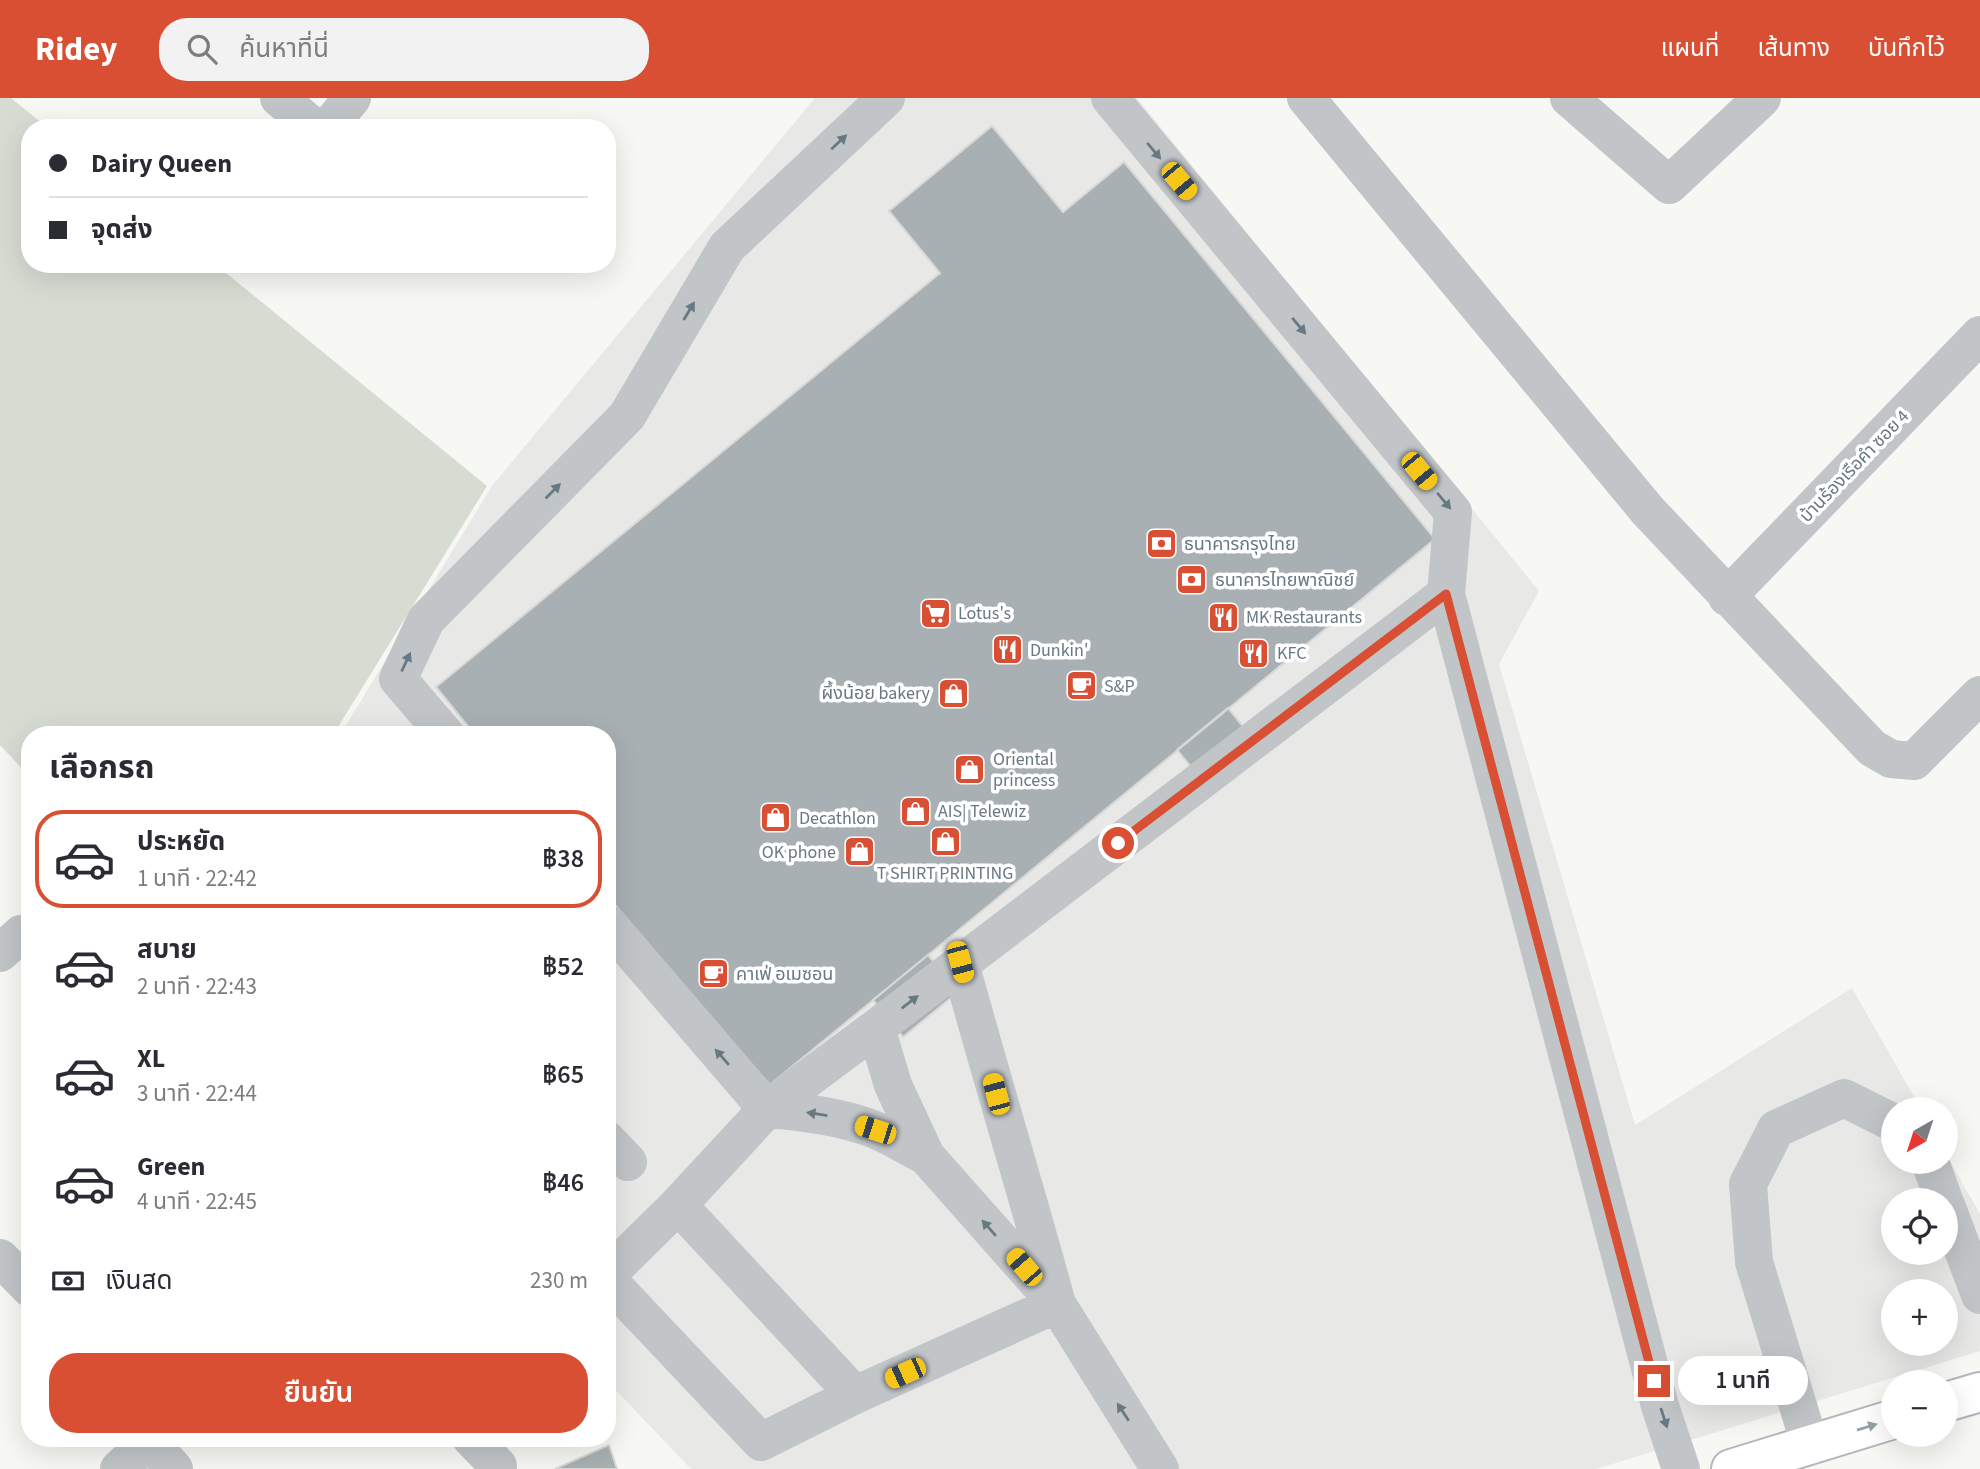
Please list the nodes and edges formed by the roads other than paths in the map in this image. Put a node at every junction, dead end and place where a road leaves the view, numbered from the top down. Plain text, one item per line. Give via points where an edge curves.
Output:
1 (279, 98) edge
2 (352, 98) edge
3 (886, 98) edge
4 (1110, 98) edge
5 (1306, 98) edge
6 (1569, 98) edge
7 (1762, 98) edge
8 (304, 119) edge
9 (335, 119) edge
10 (1980, 335) edge
11 (1446, 594) junction
12 (1727, 597) junction
13 (1980, 695) edge
14 (438, 726) edge
15 (616, 934) edge
16 (960, 962) junction
17 (876, 1028) junction
18 (766, 1109) junction
19 (1881, 1116) edge
20 (926, 1156) junction
21 (678, 1205) junction
22 (1958, 1237) edge
23 (0, 1258) edge
24 (616, 1268) edge
25 (21, 1279) edge
26 (616, 1287) edge
27 (1980, 1295) edge
28 (1056, 1304) junction
29 (1980, 1392) edge
30 (855, 1395) junction
31 (1958, 1398) edge
32 (1881, 1423) edge
33 (1811, 1445) junction
34 (143, 1447) edge
35 (156, 1447) edge
36 (480, 1447) edge
37 (498, 1466) dead end
38 (119, 1469) edge
39 (174, 1469) edge
40 (1160, 1469) edge
41 (1681, 1469) edge
42 (1731, 1469) edge

1 - 8 street
2 - 9 street
14 -> 3 street via 398,679 426,620 627,416 727,247
4 -> 11 street via 1453,512
5 - 12 street via 1648,511
6 - 7 street via 1669,185
10 - 12 street, บ้านร้องเรือคำ ซอย 4
11 - 16 street
11 -> 41 street via 1660,1406
12 - 13 street via 1872,748 1891,759 1914,761
18 -> 15 street
17 -> 16 street
16 - 28 street
17 - 18 street
17 - 20 street via 893,1085
20 -> 18 street via 844,1119
18 - 21 street
19 - 33 street via 1844,1098 1776,1129 1748,1184 1755,1262
28 -> 20 street
21 - 24 street
21 - 30 street
22 - 27 street
23 - 25 street
26 - 30 street via 761,1443
28 - 30 street
40 -> 28 street
29 - 31 main road
33 -> 32 main road
33 - 42 main road
34 - 38 street
35 - 39 street
36 - 37 street

